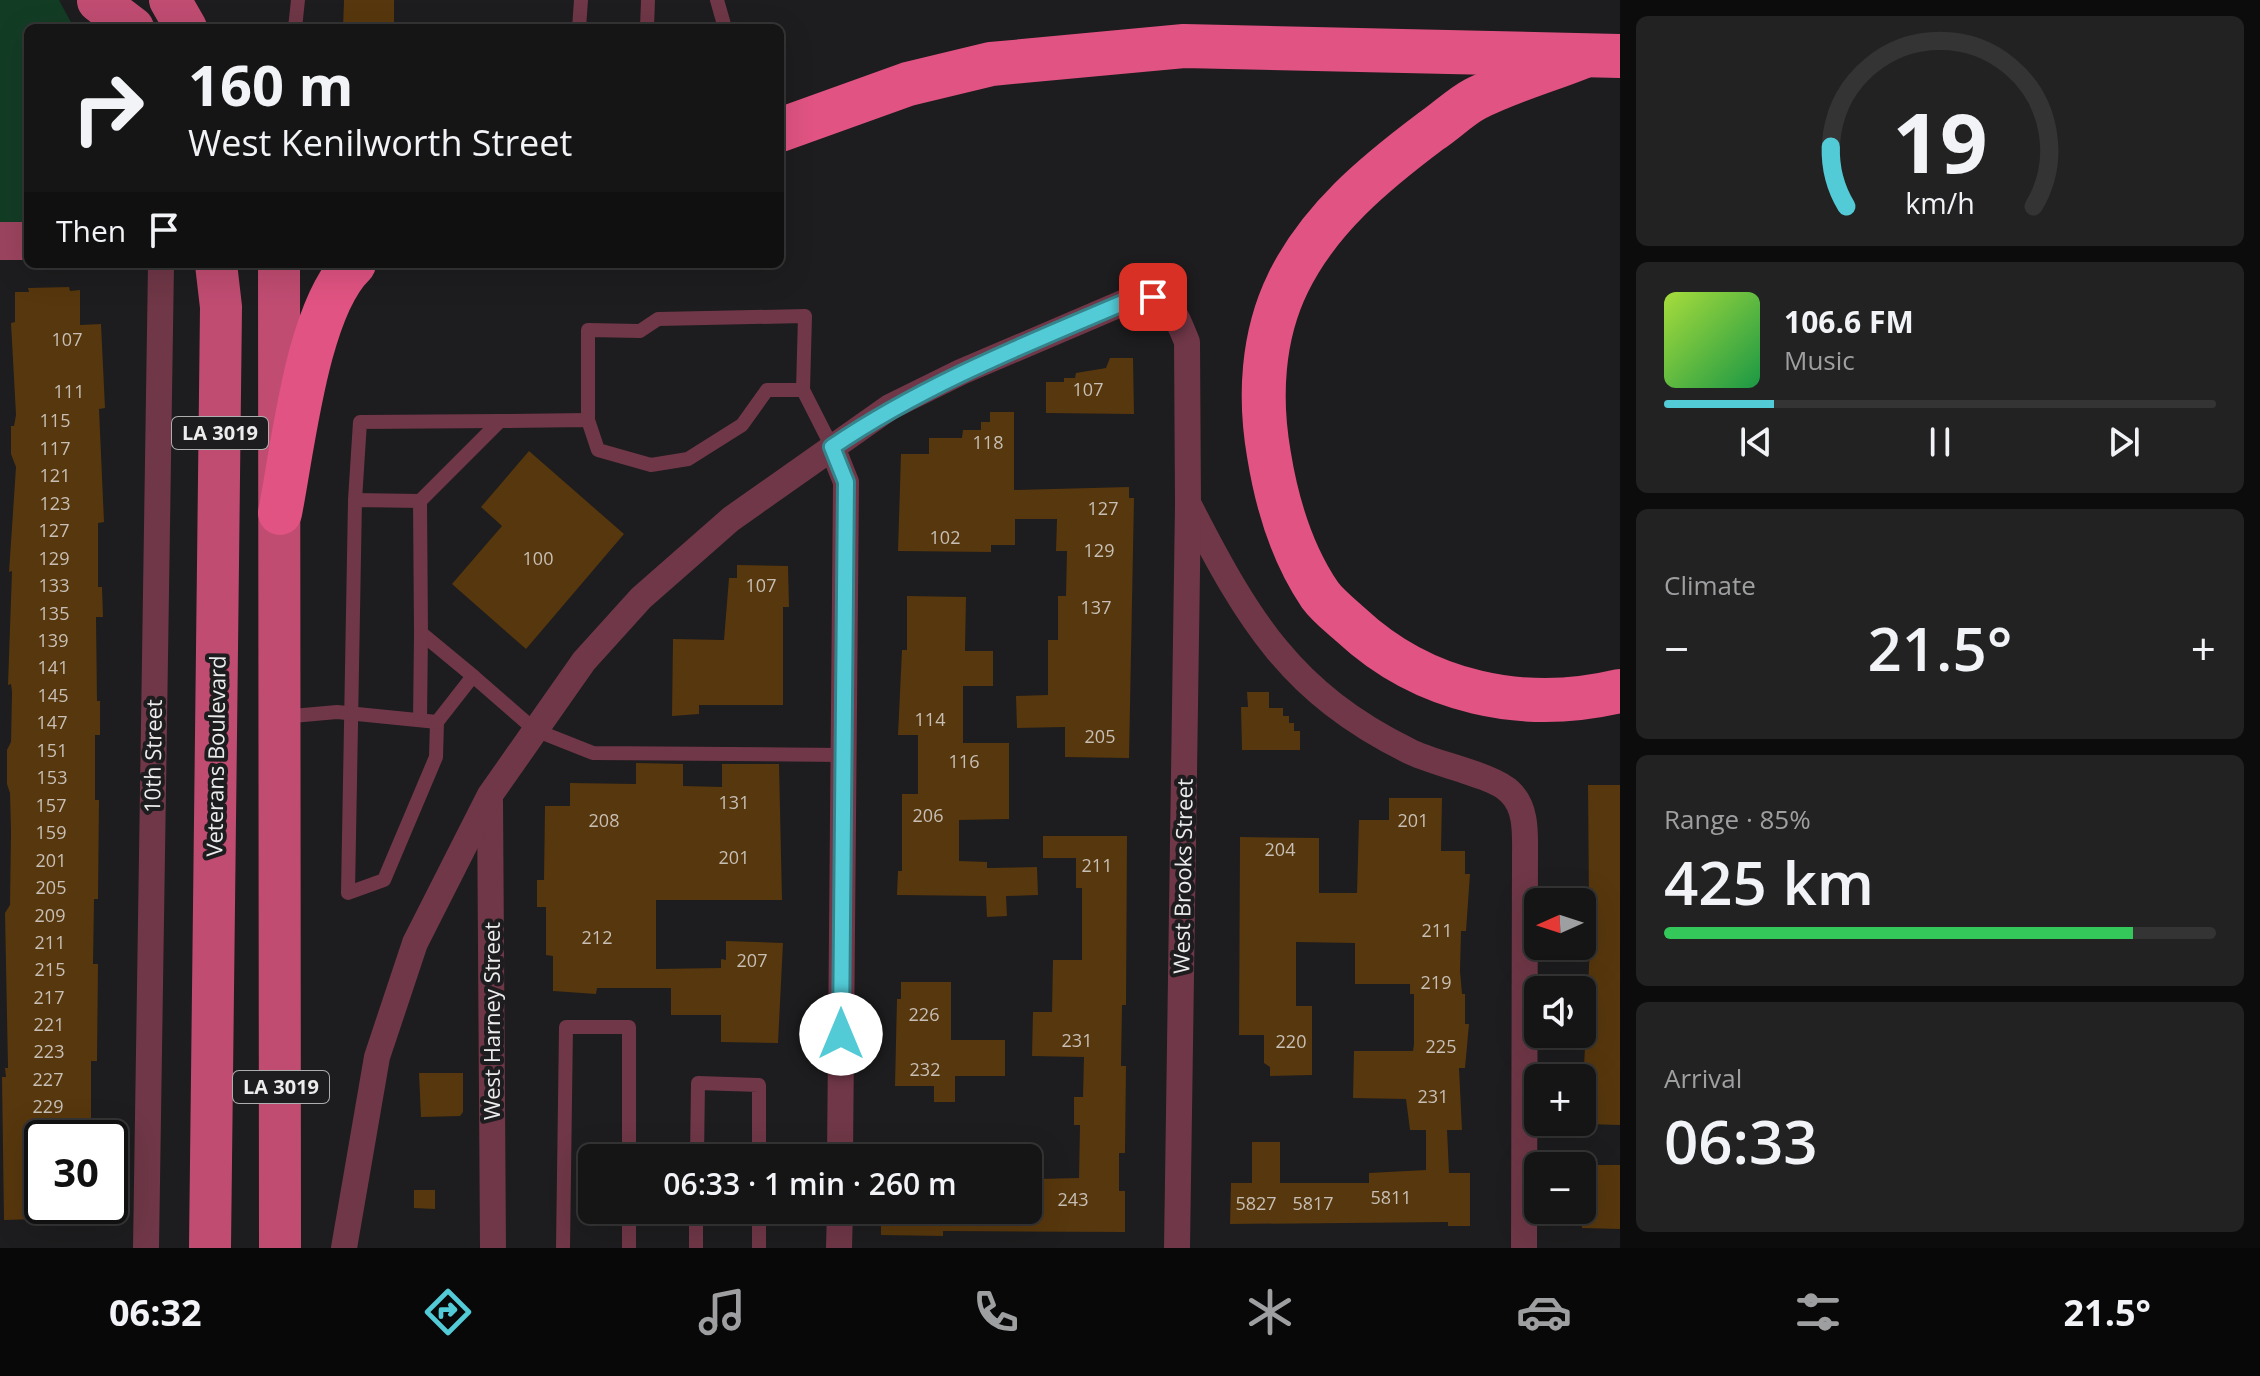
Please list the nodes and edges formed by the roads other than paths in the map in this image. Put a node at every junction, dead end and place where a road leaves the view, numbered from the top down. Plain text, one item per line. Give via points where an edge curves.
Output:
1 (170, 0) edge
2 (298, 0) edge
3 (581, 0) edge
4 (648, 0) edge
5 (717, 0) edge
6 (103, 10) edge
7 (126, 24) edge
8 (184, 24) edge
9 (295, 24) edge
10 (579, 24) edge
11 (647, 24) edge
12 (724, 24) edge
13 (1601, 56) edge
14 (784, 129) edge
15 (0, 241) edge
16 (24, 241) edge
17 (161, 268) edge
18 (216, 268) edge
19 (279, 268) edge
20 (351, 268) edge
21 (803, 390) junction
22 (588, 420) junction
23 (500, 421) junction
24 (832, 447) junction
25 (355, 500) junction
26 (420, 501) junction
27 (1188, 504) junction
28 (280, 513) junction
29 (421, 633) junction
30 (473, 676) junction
31 (1620, 691) edge
32 (349, 713) junction
33 (217, 716) junction
34 (281, 717) junction
35 (420, 720) junction
36 (437, 722) junction
37 (535, 730) junction
38 (843, 755) junction
39 (490, 795) junction
40 (629, 1144) edge
41 (697, 1144) edge
42 (759, 1144) edge
43 (840, 1144) edge
44 (629, 1224) edge
45 (696, 1224) edge
46 (759, 1224) edge
47 (840, 1224) edge
48 (146, 1248) edge
49 (210, 1248) edge
50 (280, 1248) edge
51 (344, 1248) edge
52 (493, 1248) edge
53 (563, 1248) edge
54 (629, 1248) edge
55 (696, 1248) edge
56 (759, 1248) edge
57 (839, 1248) edge
58 (1177, 1248) edge
59 (1524, 1248) edge

1 - 8 main road
2 - 9 lane
3 - 10 lane
4 - 11 lane
5 - 12 lane
6 - 7 main road
13 - 14 highway via 1184,46 991,64 908,84
13 - 31 highway via 1475,99 1348,199 1307,251 1271,324 1263,421 1273,481 1293,546 1322,598 1388,657 1420,675 1521,700 1557,702
15 - 16 main road
17 - 48 street, 10th Street
18 - 33 main road, Veterans Boulevard / LA 3019 via 221,307
19 - 28 main road, LA 3019
20 - 28 highway via 317,334
21 - 22 lane via 767,390 742,425 688,459 651,465 598,450
21 - 22 lane via 805,316 658,319 640,331 588,330
21 - 24 lane
22 - 23 lane
23 - 25 lane via 360,422
23 - 26 lane
24 - 27 street, West Brooks Street via 890,407 961,372 1132,299 1153,297 1165,302 1187,342
24 - 37 street via 731,519 641,598 584,661
24 - 38 street via 846,482
25 - 26 lane
25 - 32 lane
26 - 29 lane
27 - 58 street, West Brooks Street
27 - 59 street via 1233,590 1271,645 1312,690 1354,723 1412,753 1489,780 1509,790 1519,803 1525,855
28 - 34 main road, LA 3019
29 - 30 lane
29 - 35 lane
30 - 36 lane
30 - 37 lane
32 - 34 lane
32 - 35 lane
32 - 36 lane via 348,893 384,880 436,757
33 - 34 main road
33 - 49 main road, Veterans Boulevard / LA 3019
34 - 50 main road, LA 3019
35 - 36 lane
37 - 38 lane via 593,753
37 - 39 street
38 - 43 street
39 - 51 street via 415,943 382,1043
39 - 52 street, West Harney Street
40 - 53 lane via 629,1027 566,1027
41 - 42 lane via 698,1083 759,1085
44 - 54 lane
45 - 55 lane
46 - 56 lane
47 - 57 street

